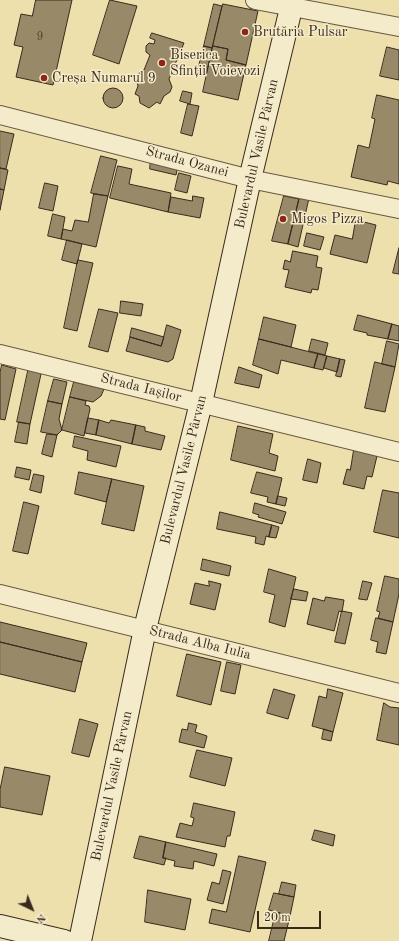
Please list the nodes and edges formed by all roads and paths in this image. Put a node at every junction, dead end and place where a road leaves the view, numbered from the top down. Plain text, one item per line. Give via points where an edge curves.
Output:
1 (255, 0) edge
2 (292, 3) edge
3 (399, 27) edge
4 (0, 115) edge
5 (250, 179) junction
6 (399, 208) edge
7 (0, 354) edge
8 (201, 403) junction
9 (399, 452) edge
10 (0, 594) edge
11 (145, 629) junction
12 (399, 693) edge
13 (0, 926) edge
14 (64, 941) edge
15 (80, 941) edge

1 - 2 street
2 - 3 street
2 - 5 street, Bulevardul Vasile Pârvan
4 - 5 street, Strada Ozanei
5 - 6 street, Strada Ozanei
5 - 8 street, Bulevardul Vasile Pârvan
7 - 8 street, Strada Iașilor
8 - 9 street, Strada Iașilor
8 - 11 street, Bulevardul Vasile Pârvan
10 - 11 street, Strada Alba Iulia
11 - 12 street, Strada Alba Iulia
11 - 15 street, Bulevardul Vasile Pârvan
13 - 14 street

